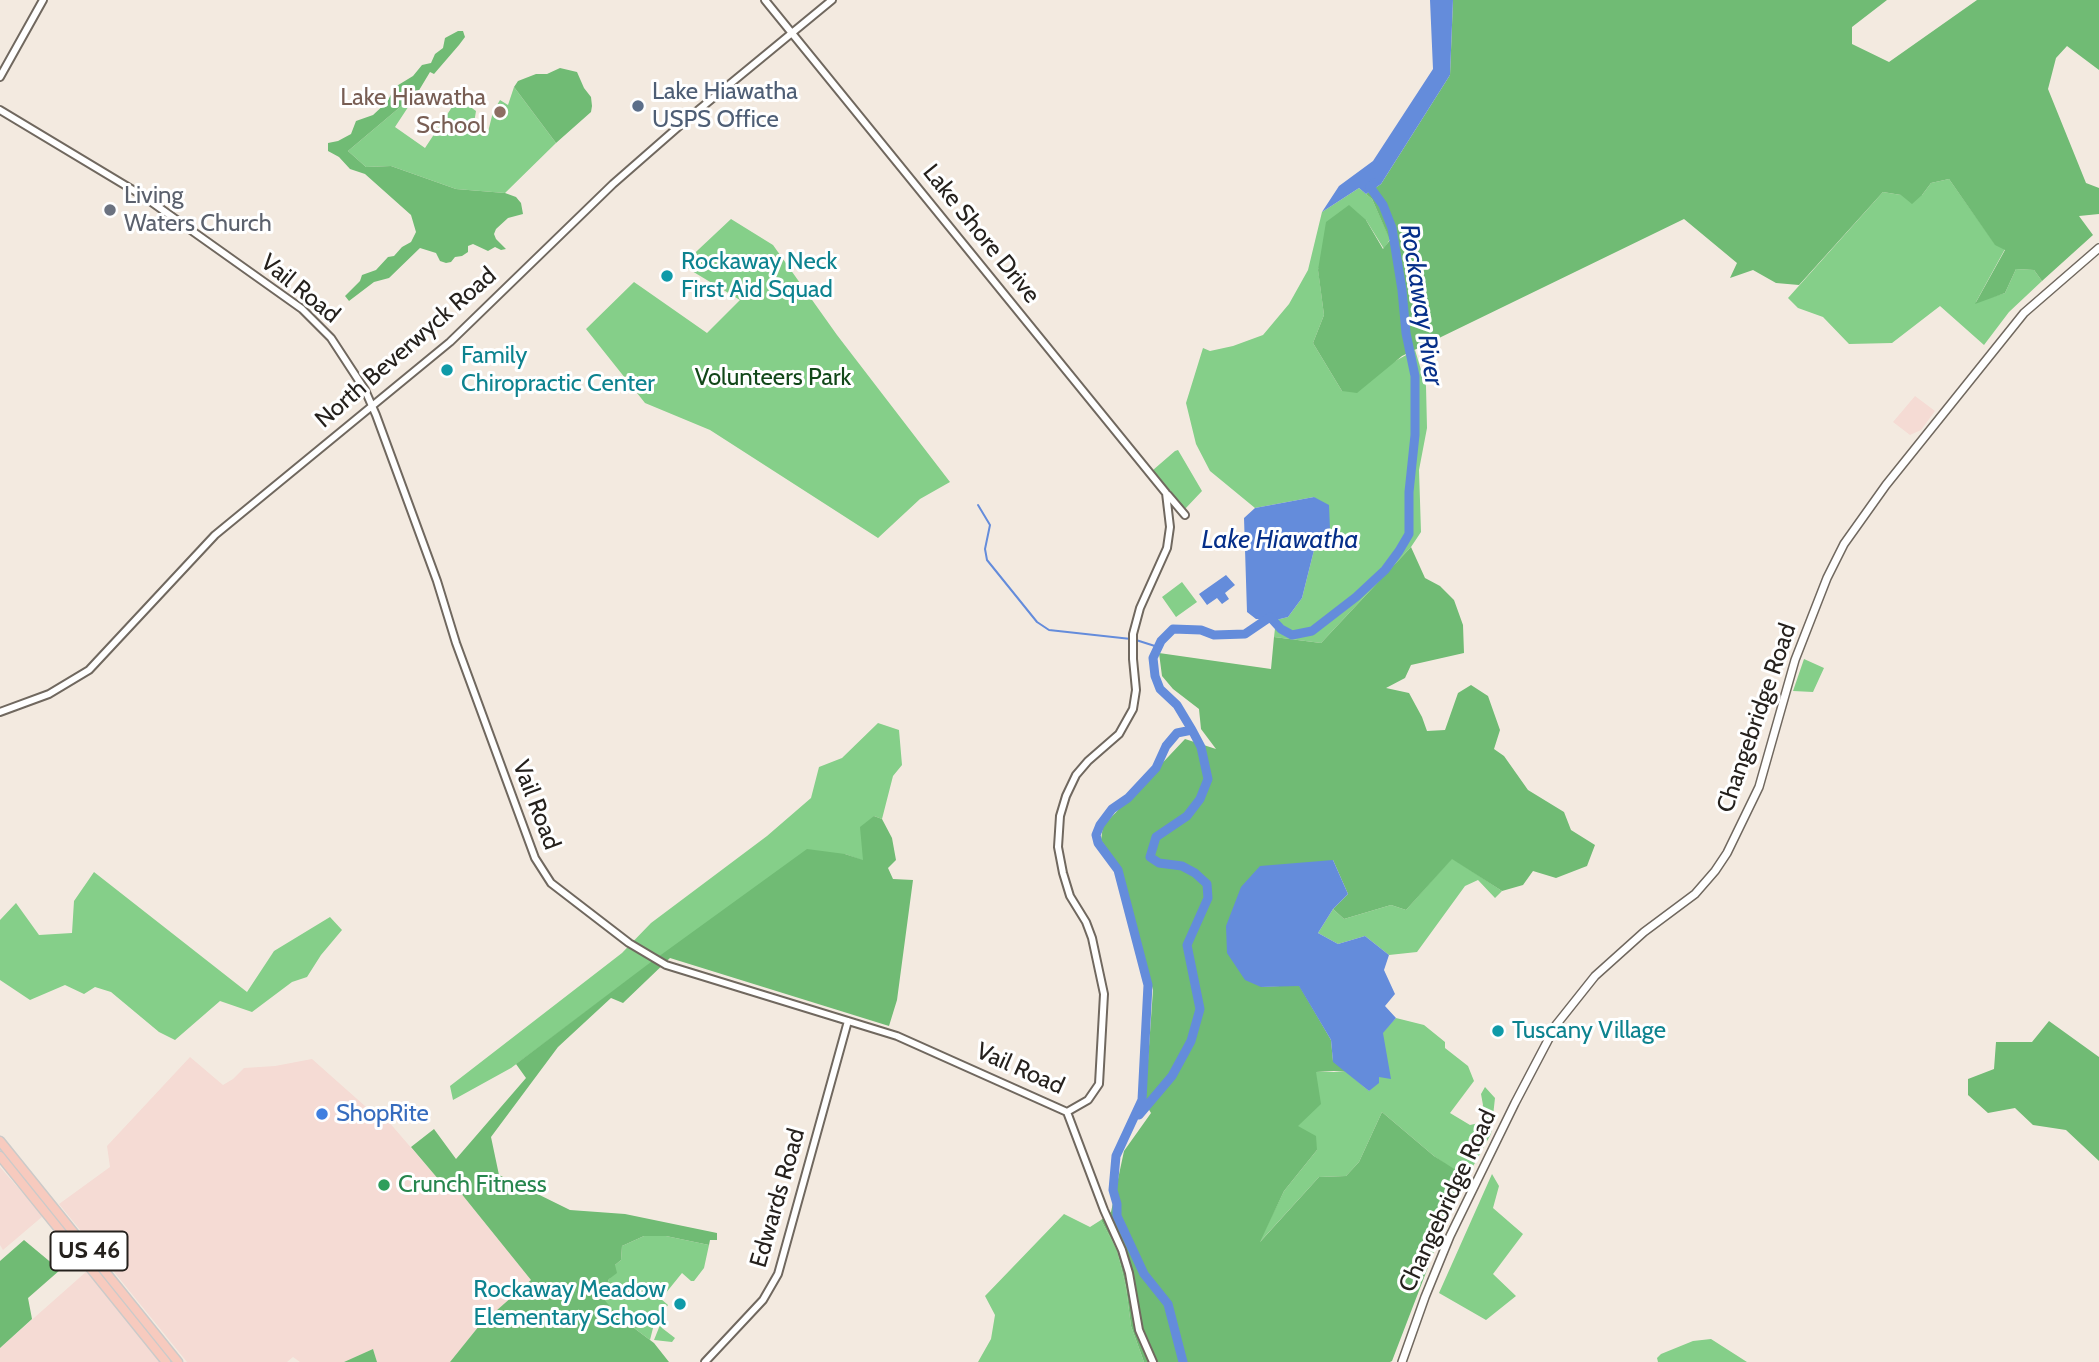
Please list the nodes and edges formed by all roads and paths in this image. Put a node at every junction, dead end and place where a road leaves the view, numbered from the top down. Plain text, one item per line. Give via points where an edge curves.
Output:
1 (43, 0) edge
2 (765, 0) edge
3 (832, 0) edge
4 (792, 33) junction
5 (0, 77) edge
6 (0, 110) edge
7 (2099, 248) edge
8 (372, 404) junction
9 (1166, 493) junction
10 (1185, 515) dead end
11 (0, 712) edge
12 (848, 1021) junction
13 (1067, 1112) junction
14 (0, 1141) edge
15 (0, 1156) edge
16 (166, 1362) edge
17 (178, 1362) edge
18 (705, 1362) edge
19 (1153, 1362) edge
20 (1402, 1362) edge

1 - 5 street
2 - 4 street, Lake Shore Drive
3 - 4 street, North Beverwyck Road
4 - 8 street, North Beverwyck Road via 613,184 450,342
4 - 9 street, Lake Shore Drive
6 - 8 street, Vail Road via 143,196 302,309 331,338
7 - 20 main road, Changebridge Road via 2024,313 1844,544 1795,660 1759,787 1727,853 1695,894 1595,976 1556,1025 1450,1236
8 - 11 street, North Beverwyck Road via 215,535 89,670 50,694
8 - 12 street, Vail Road via 544,876 651,957
9 - 10 street, Lake Shore Drive
9 - 13 street via 1167,548 1133,634 1136,690 1130,716 1119,734 1076,775 1060,816 1058,847 1063,873 1092,938 1104,994 1101,1080 1088,1100
12 - 13 street, Vail Road via 897,1036
12 - 18 street, Edwards Road via 778,1274 763,1300
13 - 19 street, Vail Road via 1122,1250 1139,1330
14 - 17 highway, US 46
15 - 16 highway, US 46

